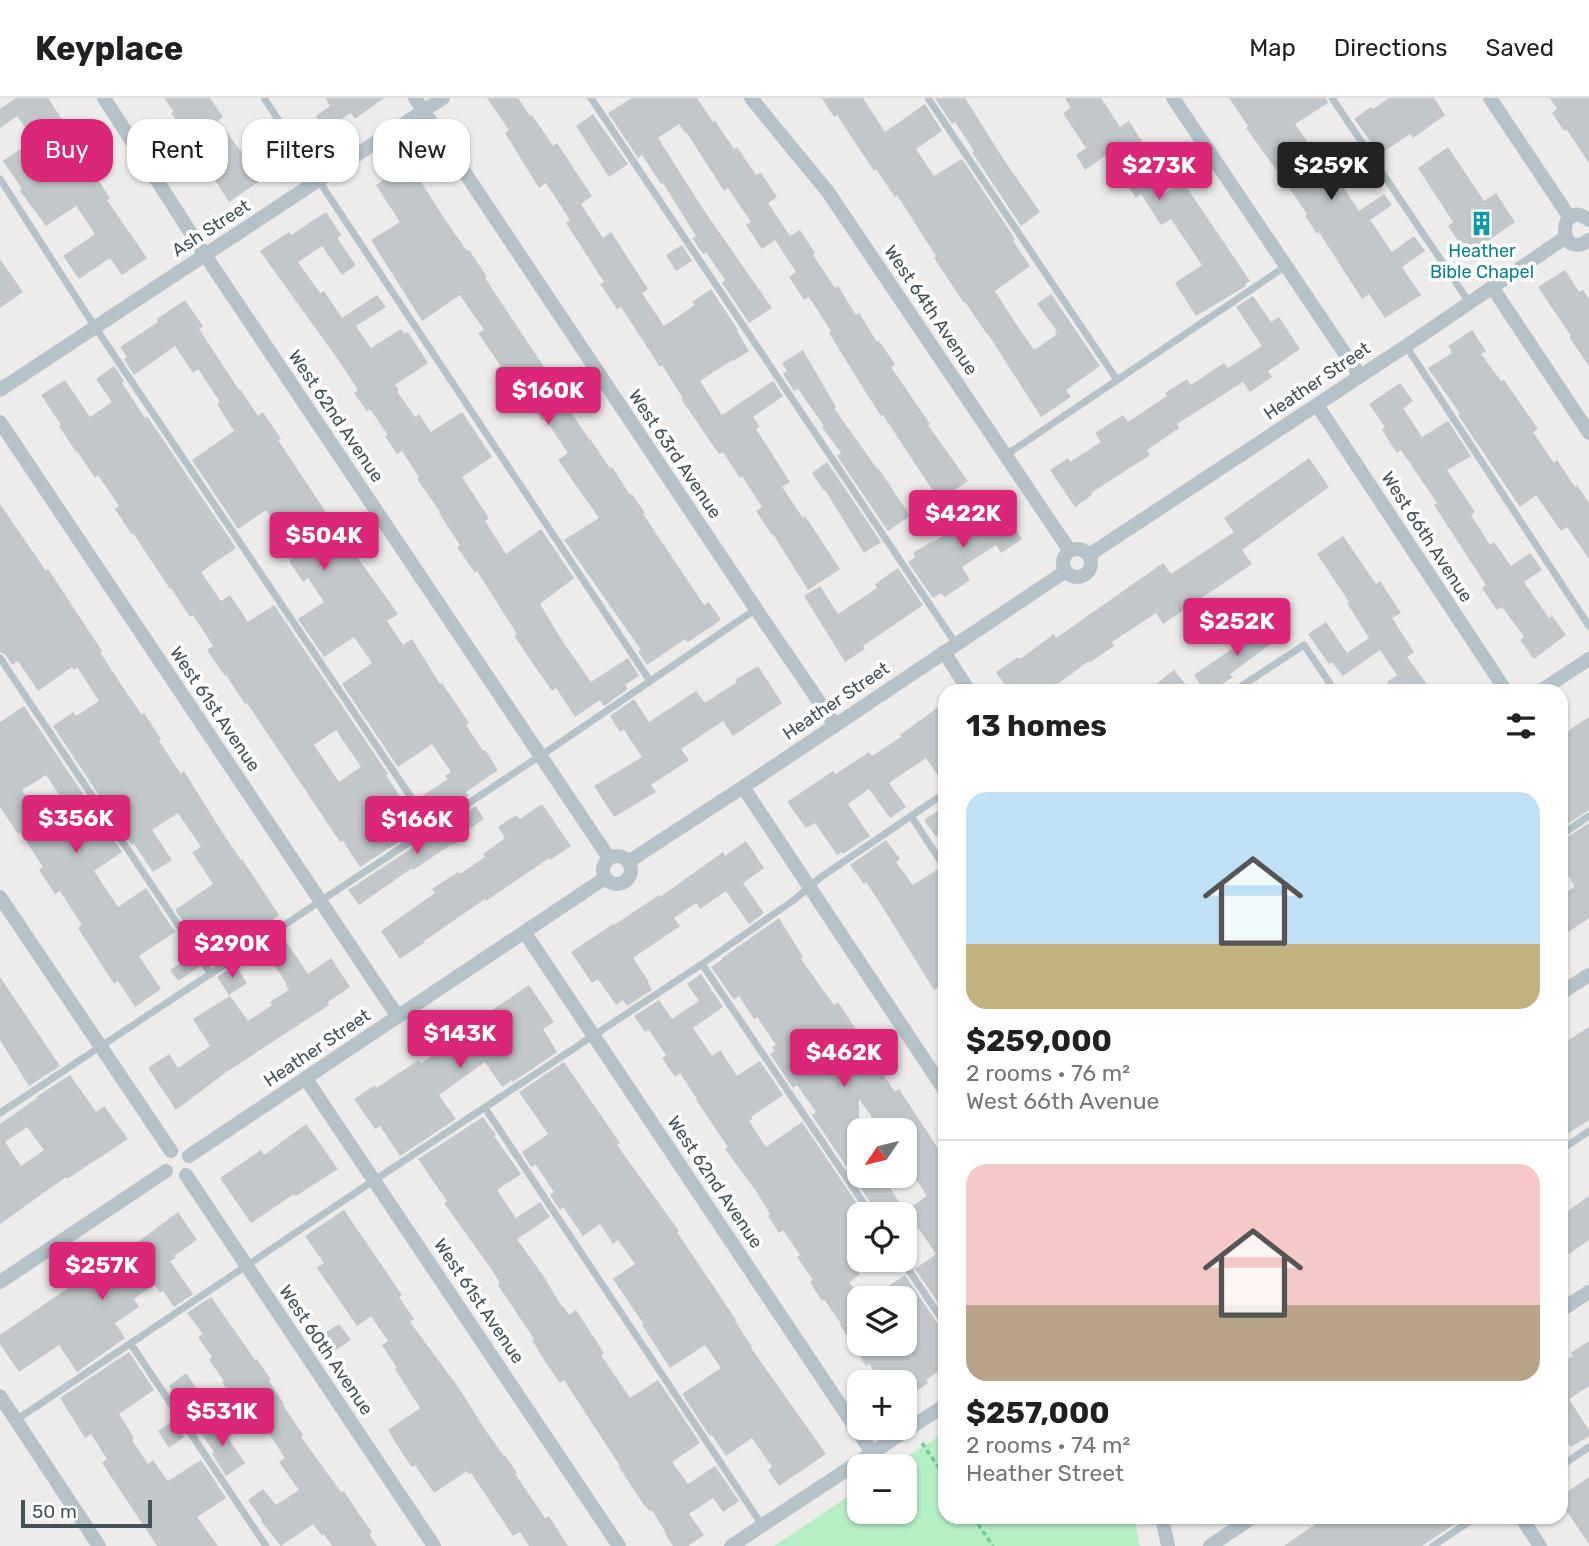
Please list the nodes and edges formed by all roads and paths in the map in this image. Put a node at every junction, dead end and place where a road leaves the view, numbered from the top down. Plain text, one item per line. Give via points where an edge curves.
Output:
1 (104, 98) edge
2 (264, 98) edge
3 (443, 98) edge
4 (591, 98) edge
5 (751, 98) edge
6 (928, 98) edge
7 (1173, 98) edge
8 (1332, 98) edge
9 (1490, 98) edge
10 (419, 104) edge
11 (278, 119) edge
12 (359, 149) edge
13 (0, 179) edge
14 (315, 182) edge
15 (319, 182) edge
16 (1570, 218) junction
17 (1589, 220) edge
18 (1566, 237) junction
19 (1588, 243) edge
20 (205, 255) junction
21 (1286, 266) junction
22 (1492, 287) junction
23 (1469, 302) junction
24 (95, 327) junction
25 (1406, 346) junction
26 (1360, 376) junction
27 (1117, 380) junction
28 (0, 390) edge
29 (1317, 405) junction
30 (0, 422) edge
31 (1589, 433) edge
32 (1006, 454) junction
33 (1070, 551) junction
34 (1089, 555) junction
35 (1066, 571) junction
36 (756, 609) junction
37 (1589, 626) edge
38 (950, 648) junction
39 (0, 658) edge
40 (1589, 659) edge
41 (650, 681) junction
42 (966, 684) edge
43 (1245, 684) edge
44 (1330, 684) edge
45 (1501, 684) edge
46 (1551, 684) edge
47 (835, 725) junction
48 (540, 756) junction
49 (743, 787) junction
50 (938, 798) edge
51 (911, 816) junction
52 (1589, 816) edge
53 (431, 827) junction
54 (1568, 830) edge
55 (938, 857) edge
56 (609, 858) junction
57 (628, 862) junction
58 (605, 878) junction
59 (810, 887) junction
60 (0, 897) edge
61 (320, 901) junction
62 (525, 933) junction
63 (702, 964) junction
64 (211, 974) junction
65 (1589, 975) edge
66 (1568, 988) edge
67 (398, 1017) junction
68 (594, 1035) junction
69 (101, 1048) junction
70 (306, 1079) junction
71 (938, 1079) edge
72 (485, 1108) junction
73 (0, 1113) edge
74 (1589, 1131) edge
75 (1568, 1145) edge
76 (171, 1152) junction
77 (190, 1156) junction
78 (166, 1171) junction
79 (186, 1175) junction
80 (374, 1180) junction
81 (863, 1202) edge
82 (247, 1266) junction
83 (910, 1272) edge
84 (0, 1282) edge
85 (1589, 1292) edge
86 (1568, 1306) edge
87 (938, 1314) edge
88 (131, 1343) junction
89 (0, 1396) edge
90 (938, 1410) edge
91 (16, 1420) junction
92 (922, 1443) dead end
93 (1589, 1447) edge
94 (873, 1454) joint
95 (1568, 1461) edge
96 (938, 1467) edge
97 (847, 1471) edge
98 (978, 1524) edge
99 (1163, 1524) edge
100 (1243, 1524) edge
101 (1466, 1524) edge
102 (1526, 1524) edge
103 (762, 1525) junction
104 (99, 1546) edge
105 (266, 1546) edge
106 (434, 1546) edge
107 (619, 1546) edge
108 (731, 1546) edge
109 (993, 1546) edge
110 (1168, 1546) edge
111 (1210, 1546) edge
112 (1433, 1546) edge
113 (1540, 1546) edge

1 - 20 street, West 62nd Avenue
2 - 11 lane
3 - 10 street, Ash Street
4 - 38 lane
5 - 32 street, West 64th Avenue via 828,192
6 - 27 lane
7 - 21 street
8 - 23 lane
9 - 16 street
10 - 12 street, Ash Street
10 - 36 street, West 63rd Avenue
13 - 24 lane
14 - 20 street, Ash Street
15 - 41 lane
16 - 17 street via 1578,215
16 - 18 street via 1564,229
18 - 19 street via 1573,243
18 - 22 street, Heather Street
20 - 24 street, Ash Street
20 - 48 street, West 62nd Avenue
21 - 26 street
21 - 27 lane
22 - 23 street, Heather Street
22 - 31 street
23 - 25 street, Heather Street
24 - 28 street, Ash Street
24 - 53 lane
25 - 26 street, Heather Street
25 - 37 lane
26 - 29 street, Heather Street
27 - 32 lane
29 - 34 street, Heather Street
29 - 45 street, West 66th Avenue
30 - 61 street, West 61st Avenue
32 - 33 street, West 64th Avenue
33 - 34 street
33 - 35 street via 1063,562
34 - 35 street via 1087,573 1078,577
35 - 38 street, Heather Street
36 - 41 lane
36 - 47 street, West 63rd Avenue
38 - 42 street
38 - 47 street, Heather Street
39 - 64 lane
40 - 46 street
41 - 48 lane
43 - 44 lane via 1304,645
47 - 49 street, Heather Street
48 - 53 lane
48 - 56 street, West 62nd Avenue
49 - 57 street, Heather Street
49 - 59 street
50 - 51 lane
51 - 55 lane
51 - 59 lane
52 - 54 lane
53 - 61 lane
56 - 57 street via 621,856
56 - 58 street via 603,865
57 - 58 street via 630,874 625,881 612,883
58 - 62 street, Heather Street
59 - 63 lane
59 - 71 street
60 - 69 street
61 - 64 lane
61 - 67 street, West 61st Avenue
62 - 67 street, Heather Street
62 - 68 street, West 62nd Avenue
63 - 68 lane
63 - 81 lane
64 - 69 lane
65 - 66 street
67 - 70 street, Heather Street
68 - 72 lane
68 - 94 street, West 62nd Avenue
69 - 73 lane
69 - 76 street
70 - 77 street, Heather Street
70 - 80 street, West 61st Avenue
72 - 80 lane
72 - 103 lane
74 - 75 lane
76 - 77 street via 179,1150
76 - 78 street via 164,1162
77 - 79 street
78 - 79 street via 173,1177
78 - 84 street
79 - 82 street, West 60th Avenue
80 - 82 lane
80 - 107 street, West 61st Avenue
82 - 88 lane
82 - 106 street, West 60th Avenue
83 - 87 lane
85 - 86 street
88 - 91 lane
88 - 105 lane
89 - 91 street
90 - 94 street
91 - 104 street
92 - 96 path
93 - 95 lane
97 - 103 street
98 - 109 path
99 - 110 street
100 - 111 street
101 - 112 lane
102 - 113 street
103 - 108 street

